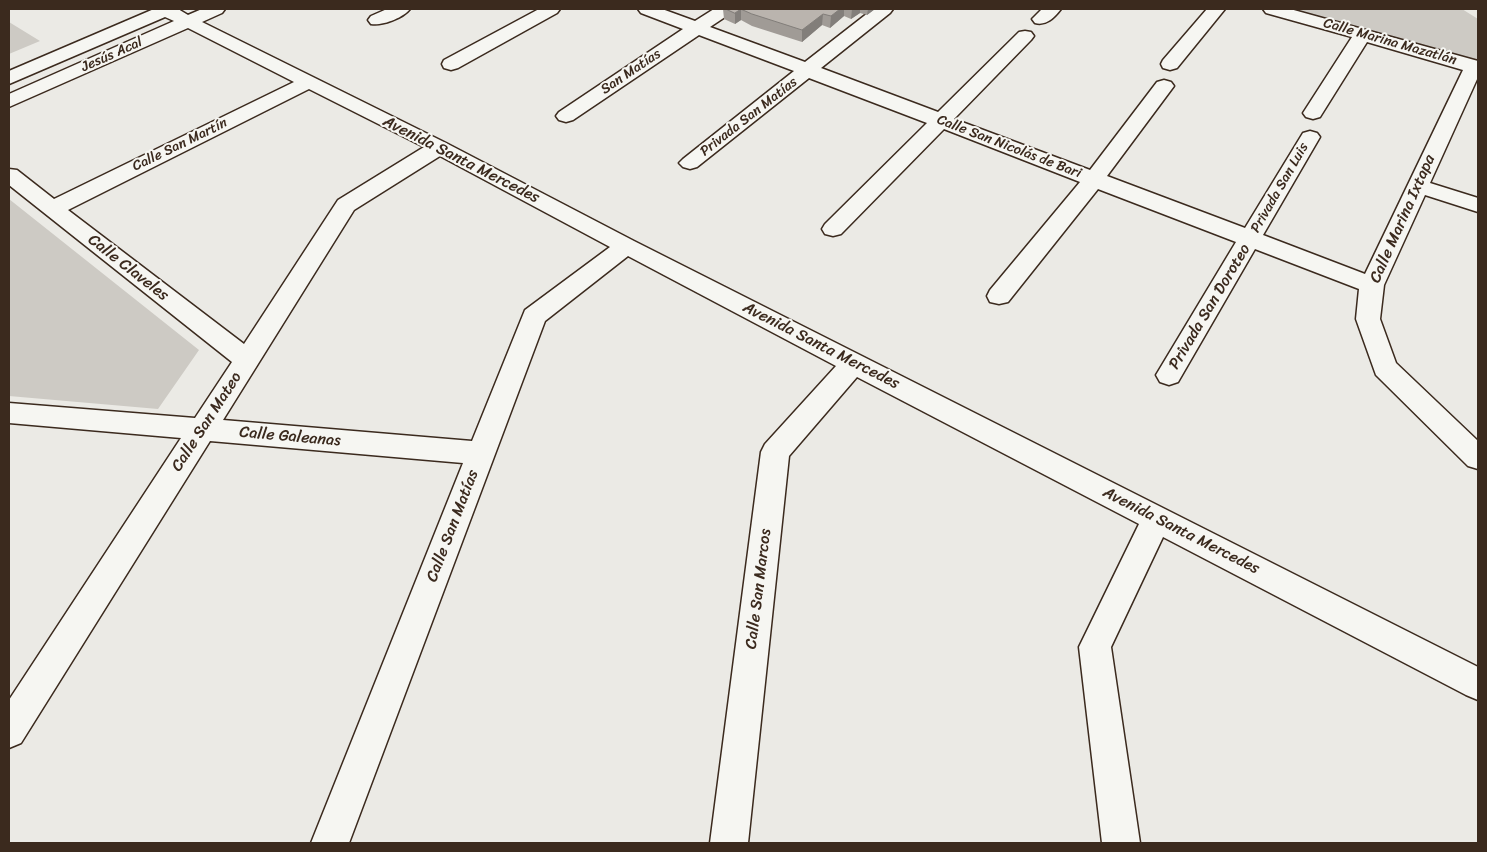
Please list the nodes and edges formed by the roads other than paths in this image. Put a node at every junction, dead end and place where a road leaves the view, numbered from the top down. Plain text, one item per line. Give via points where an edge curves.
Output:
1 (216, 9) edge
2 (401, 9) edge
3 (551, 9) edge
4 (647, 9) edge
5 (726, 9) edge
6 (884, 9) edge
7 (1216, 9) edge
8 (1272, 9) edge
9 (172, 12) edge
10 (377, 20) dead end
11 (696, 28) junction
12 (1363, 34) junction
13 (1025, 36) dead end
14 (451, 64) dead end
15 (1170, 64) dead end
16 (1476, 67) edge
17 (808, 70) junction
18 (9, 78) edge
19 (309, 82) junction
20 (1164, 86) dead end
21 (9, 101) edge
22 (1313, 113) dead end
23 (566, 116) dead end
24 (940, 120) junction
25 (1310, 137) dead end
26 (439, 147) junction
27 (690, 163) dead end
28 (9, 175) edge
29 (1094, 179) junction
30 (1418, 186) junction
31 (1478, 205) edge
32 (52, 209) junction
33 (833, 229) dead end
34 (1250, 238) junction
35 (626, 246) junction
36 (1372, 285) junction
37 (999, 296) dead end
38 (247, 360) junction
39 (854, 363) junction
40 (1169, 375) dead end
41 (9, 413) edge
42 (202, 429) junction
43 (481, 453) junction
44 (1478, 458) edge
45 (1156, 518) junction
46 (1478, 684) edge
47 (18, 702) edge
48 (9, 731) edge
49 (330, 843) edge
50 (729, 843) edge
51 (1121, 843) edge

1 - 9 street, Jesús Acal
2 - 10 street
3 - 14 street
4 - 11 street, Calle San Nicolás de Bari
5 - 11 street, San Matías
6 - 17 street, Privada San Matías
7 - 15 street
8 - 12 street, Calle Marina Mazatlán
9 - 18 street, Jesús Acal
9 - 19 street, Avenida Santa Mercedes
9 - 21 street, Jesús Acal
11 - 17 street, Calle San Nicolás de Bari
11 - 23 street, San Matías
12 - 16 street, Calle Marina Mazatlán
12 - 22 street
13 - 24 street
16 - 30 street, Calle Marina Ixtapa
17 - 24 street, Calle San Nicolás de Bari
17 - 27 street, Privada San Matías
19 - 26 street, Avenida Santa Mercedes
19 - 32 street, Calle San Martín
20 - 29 street
24 - 29 street, Calle San Nicolás de Bari
24 - 33 street
25 - 34 street, Privada San Luis
26 - 35 street, Avenida Santa Mercedes
26 - 38 street, Calle San Mateo via 346,205
28 - 32 street, Calle Claveles
29 - 34 street, Calle San Nicolás de Bari
29 - 37 street
30 - 31 street
30 - 36 street, Calle Marina Ixtapa
32 - 38 street, Calle Claveles
34 - 36 street, Calle San Nicolás de Bari
34 - 40 street, Privada San Doroteo
35 - 39 street, Avenida Santa Mercedes
35 - 43 street, Calle San Matías via 534,316
36 - 44 street, Calle Marina Ixtapa via 1368,319 1385,368
38 - 42 street, Calle San Mateo
39 - 45 street, Avenida Santa Mercedes
39 - 50 street, Calle San Marcos via 775,452
41 - 42 street, Calle Galeanas
42 - 43 street, Calle Galeanas
42 - 47 street, Calle San Mateo
43 - 49 street, Calle San Matías
45 - 46 street, Avenida Santa Mercedes
45 - 51 street via 1095,647
47 - 48 street, Calle San Mateo

